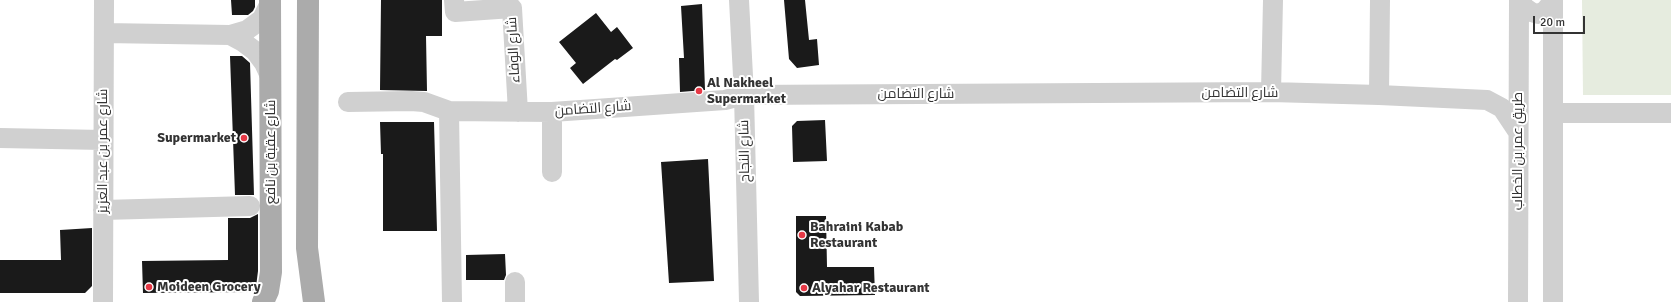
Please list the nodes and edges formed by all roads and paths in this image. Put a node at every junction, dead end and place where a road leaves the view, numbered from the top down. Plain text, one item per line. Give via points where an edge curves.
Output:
1 (104, 0) edge
2 (308, 0) edge
3 (454, 0) edge
4 (739, 0) edge
5 (1273, 0) edge
6 (1380, 0) edge
7 (1520, 0) edge
8 (1553, 0) edge
9 (270, 2) edge
10 (104, 33) junction
11 (230, 35) junction
12 (270, 76) junction
13 (1518, 77) junction
14 (1271, 92) junction
15 (744, 95) junction
16 (1379, 95) junction
17 (1487, 100) junction
18 (348, 102) dead end
19 (450, 111) junction
20 (518, 112) junction
21 (552, 112) junction
22 (1553, 113) junction
23 (1671, 113) edge
24 (1518, 132) junction
25 (0, 138) edge
26 (103, 140) junction
27 (552, 172) dead end
28 (250, 206) dead end
29 (103, 210) junction
30 (514, 282) dead end
31 (103, 302) edge
32 (263, 302) edge
33 (314, 302) edge
34 (452, 302) edge
35 (515, 302) edge
36 (749, 302) edge
37 (1518, 302) edge
38 (1553, 302) edge

1 - 10 street, شارع عمر بن عبد العزيز
2 - 33 main road via 307,248
3 - 20 street, شارع الوفاء via 455,12 512,8
4 - 15 street, شارع النجاح
5 - 14 street
6 - 16 street
7 - 8 street via 1530,12 1538,14 1545,11
7 - 13 street, طريق عمر بن الخطاب
8 - 22 street
9 - 11 street via 262,19 247,30
9 - 12 main road, شارع عقبة بن نافع
10 - 11 street
10 - 26 street, شارع عمر بن عبد العزيز
11 - 12 street via 255,51
12 - 32 main road, شارع عقبة بن نافع via 271,272
13 - 17 street via 1504,90
13 - 24 street, طريق عمر بن الخطاب
14 - 15 street, شارع التضامن
14 - 16 street, شارع التضامن
15 - 21 street, شارع التضامن via 725,100
15 - 36 street, شارع النجاح
16 - 17 street, شارع التضامن
17 - 24 street, شارع التضامن via 1502,108
18 - 19 street, شارع التضامن via 424,102
19 - 20 street, شارع التضامن
19 - 34 street
20 - 21 street, شارع التضامن
21 - 27 street
22 - 23 street
22 - 38 street
24 - 37 street, طريق عمر بن الخطاب
25 - 26 street
26 - 29 street, شارع عمر بن عبد العزيز
28 - 29 street
29 - 31 street, شارع عمر بن عبد العزيز
30 - 35 street

